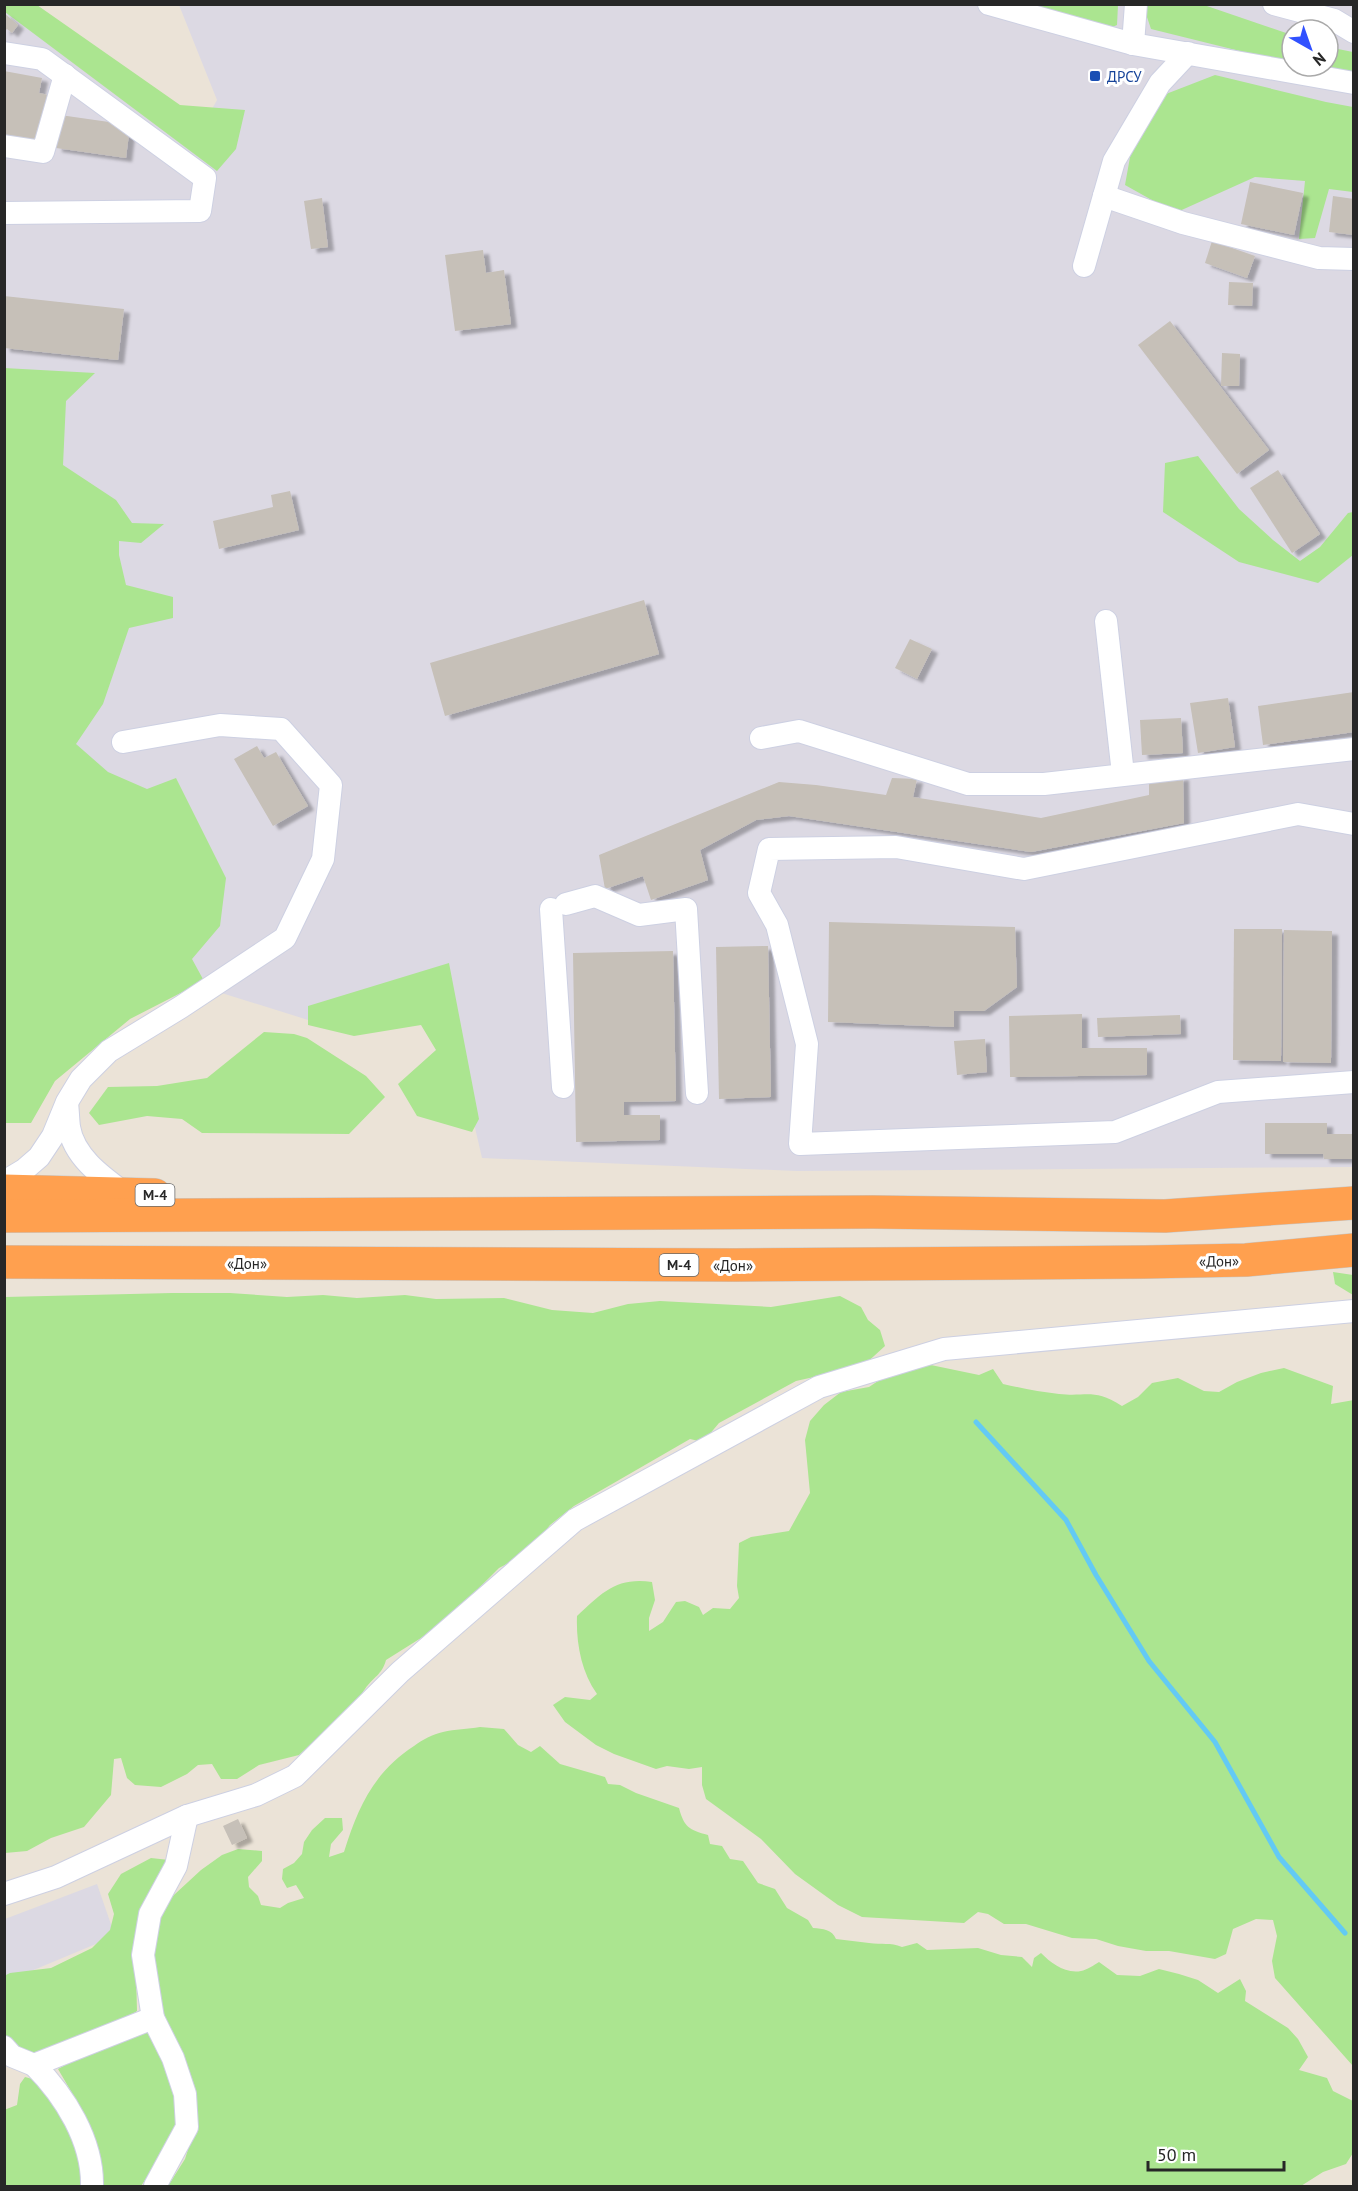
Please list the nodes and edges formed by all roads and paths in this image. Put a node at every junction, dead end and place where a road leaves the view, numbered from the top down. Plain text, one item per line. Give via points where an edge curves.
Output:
1 (989, 4) edge
2 (1136, 4) edge
3 (1274, 4) edge
4 (1353, 32) edge
5 (1133, 44) junction
6 (4, 53) edge
7 (1188, 53) junction
8 (65, 75) junction
9 (1353, 83) edge
10 (4, 146) edge
11 (1104, 196) junction
12 (4, 213) edge
13 (1353, 259) edge
14 (1084, 266) dead end
15 (1106, 621) dead end
16 (761, 738) dead end
17 (123, 742) dead end
18 (1353, 749) edge
19 (1123, 774) junction
20 (1353, 824) edge
21 (1353, 1082) edge
22 (563, 1087) dead end
23 (697, 1094) dead end
24 (67, 1102) junction
25 (4, 1182) edge
26 (4, 1191) edge
27 (127, 1195) junction
28 (1353, 1203) edge
29 (304, 1215) junction
30 (4, 1216) edge
31 (1353, 1250) edge
32 (4, 1262) edge
33 (1353, 1311) edge
34 (187, 1816) junction
35 (4, 1894) edge
36 (153, 2018) junction
37 (4, 2047) edge
38 (34, 2065) junction
39 (92, 2187) edge
40 (155, 2187) edge

1 - 5 street
2 - 5 street
3 - 4 street via 1334,20
5 - 7 street
6 - 8 street via 42,59
7 - 9 street
7 - 11 street via 1160,82 1114,161
8 - 10 street via 43,152
8 - 12 street via 205,178 200,211
11 - 13 street via 1183,222 1319,258
11 - 14 street
15 - 19 street
16 - 19 street via 799,731 969,784 1044,784
17 - 24 street via 220,725 281,729 331,784 323,859 285,938 109,1051 81,1079
18 - 19 street
20 - 21 street via 1298,814 1024,869 897,847 769,849 759,893 777,925 807,1044 800,1144 1115,1132 1218,1092
22 - 23 street via 559,906 595,896 639,915 686,909
24 - 25 street via 39,1157
24 - 27 street via 69,1130 79,1151 97,1172
26 - 27 highway, М-4
27 - 29 highway, М-4 via 235,1196
28 - 29 highway, М-4 via 1165,1216 873,1212
29 - 30 highway, М-4
31 - 32 highway, «Дон» / М-4 via 1246,1260 1133,1263
33 - 34 street via 944,1349 819,1387 575,1520 400,1672 295,1776 256,1795
34 - 35 street via 57,1877
34 - 36 street via 176,1866 150,1914 143,1955
36 - 38 street
36 - 40 street via 185,2094 187,2127
37 - 38 street via 12,2056
38 - 39 street via 53,2084 84,2140

